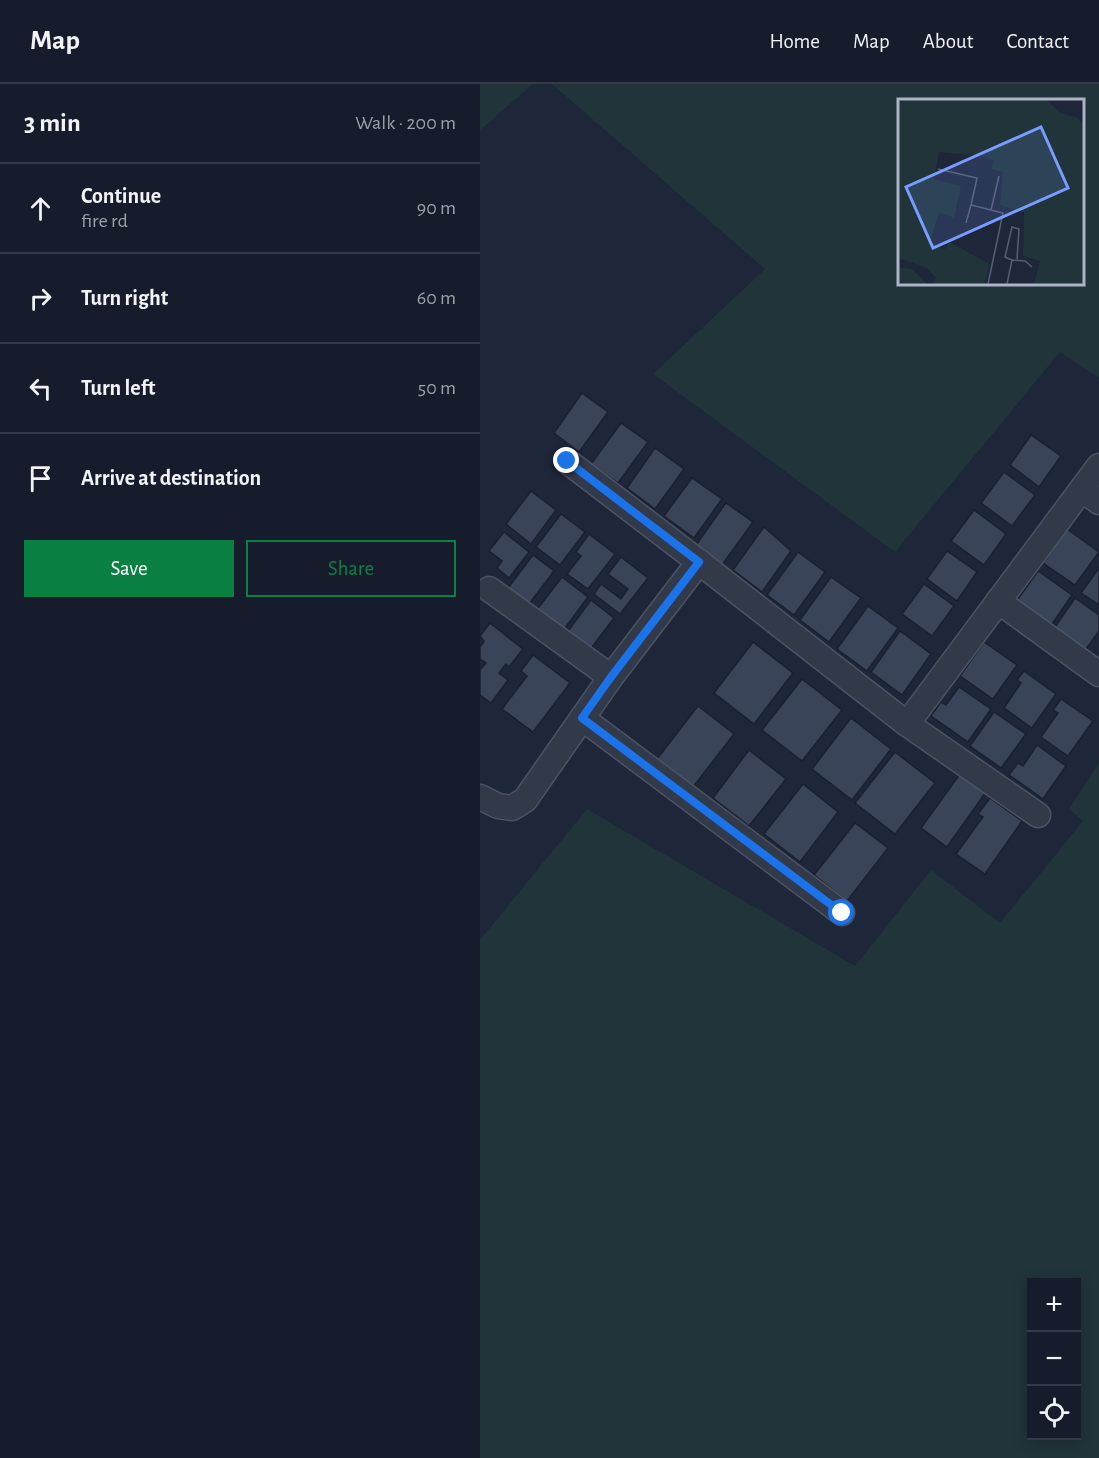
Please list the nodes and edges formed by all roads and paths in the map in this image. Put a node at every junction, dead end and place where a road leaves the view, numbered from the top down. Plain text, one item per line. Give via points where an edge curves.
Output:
1 (567, 461) dead end
2 (1099, 465) edge
3 (1090, 495) edge
4 (699, 562) junction
5 (489, 589) dead end
6 (999, 601) junction
7 (1099, 675) edge
8 (611, 677) junction
9 (582, 718) junction
10 (907, 724) junction
11 (480, 796) edge
12 (1038, 815) dead end
13 (842, 913) dead end

1 - 4 street
2 - 3 street
3 - 6 street
4 - 8 street
4 - 10 street
5 - 8 street
6 - 7 street
6 - 10 street
8 - 9 street
9 - 11 street via 525,800 512,808 498,806
9 - 13 street
10 - 12 street

